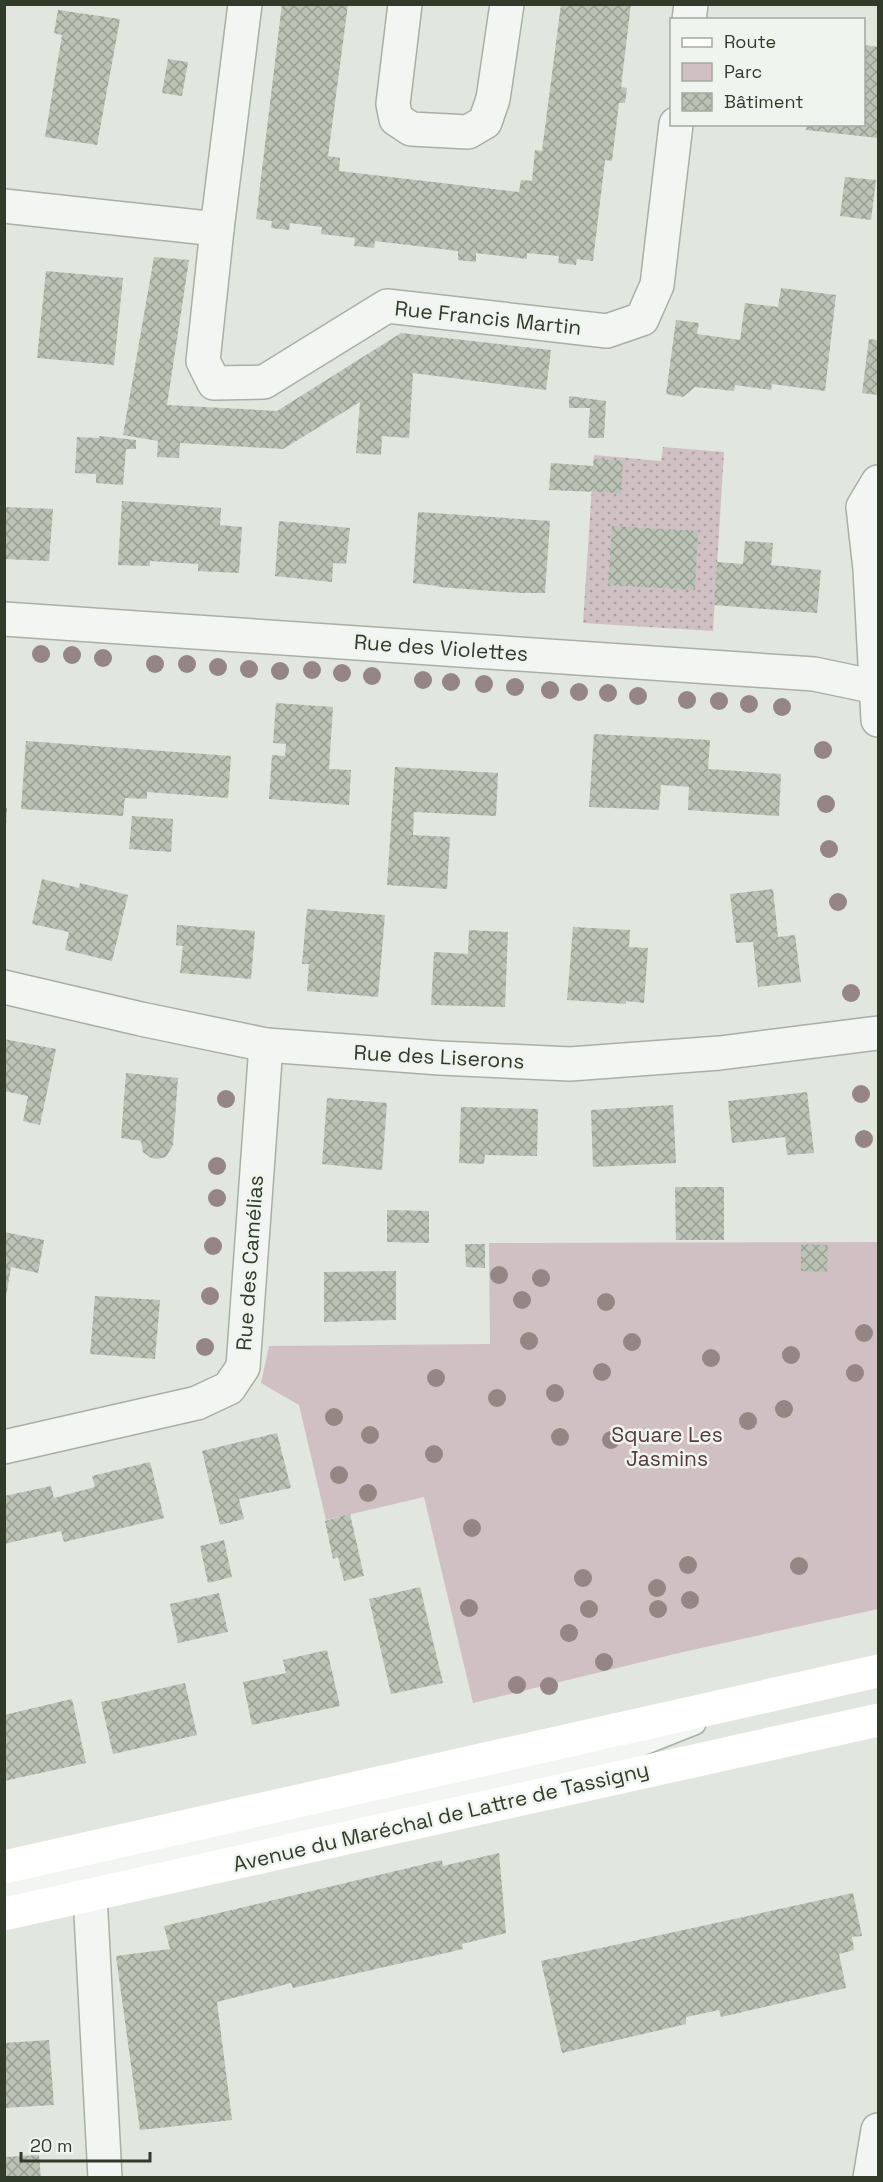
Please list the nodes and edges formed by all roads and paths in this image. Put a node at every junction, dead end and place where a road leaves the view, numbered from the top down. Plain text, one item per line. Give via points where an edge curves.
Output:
1 (246, 4) edge
2 (405, 4) edge
3 (507, 4) edge
4 (676, 126) edge
5 (4, 206) edge
6 (217, 229) junction
7 (877, 482) edge
8 (4, 619) edge
9 (876, 687) junction
10 (879, 720) edge
11 (4, 987) edge
12 (879, 1033) edge
13 (266, 1045) junction
14 (4, 1447) edge
15 (879, 1671) edge
16 (769, 1695) junction
17 (879, 1720) edge
18 (4, 1866) edge
19 (4, 1890) edge
20 (90, 1895) junction
21 (4, 1914) edge
22 (879, 2130) edge
23 (105, 2178) edge
24 (870, 2178) edge

1 - 6 street, Rue Francis Martin
2 - 3 street via 393,104 396,119 411,129 468,132 485,122 493,99
4 - 6 street, Rue Francis Martin via 657,285 642,320 607,331 387,306 264,382 214,382 203,362
5 - 6 street
7 - 9 street via 863,507
8 - 9 street, Rue des Violettes via 814,674
9 - 10 street
11 - 13 street, Rue des Liserons
12 - 13 street, Rue des Liserons via 720,1053 570,1064
13 - 14 street, Rue des Camélias via 243,1367 229,1388 197,1403
15 - 16 main road, Avenue du Maréchal de Lattre de Tassigny
16 - 18 main road, Avenue du Maréchal de Lattre de Tassigny
16 - 19 lane, Avenue du Maréchal de Lattre de Tassigny via 623,1754
17 - 20 main road, Avenue du Maréchal de Lattre de Tassigny
20 - 21 main road, Avenue du Maréchal de Lattre de Tassigny
20 - 23 street
22 - 24 street

